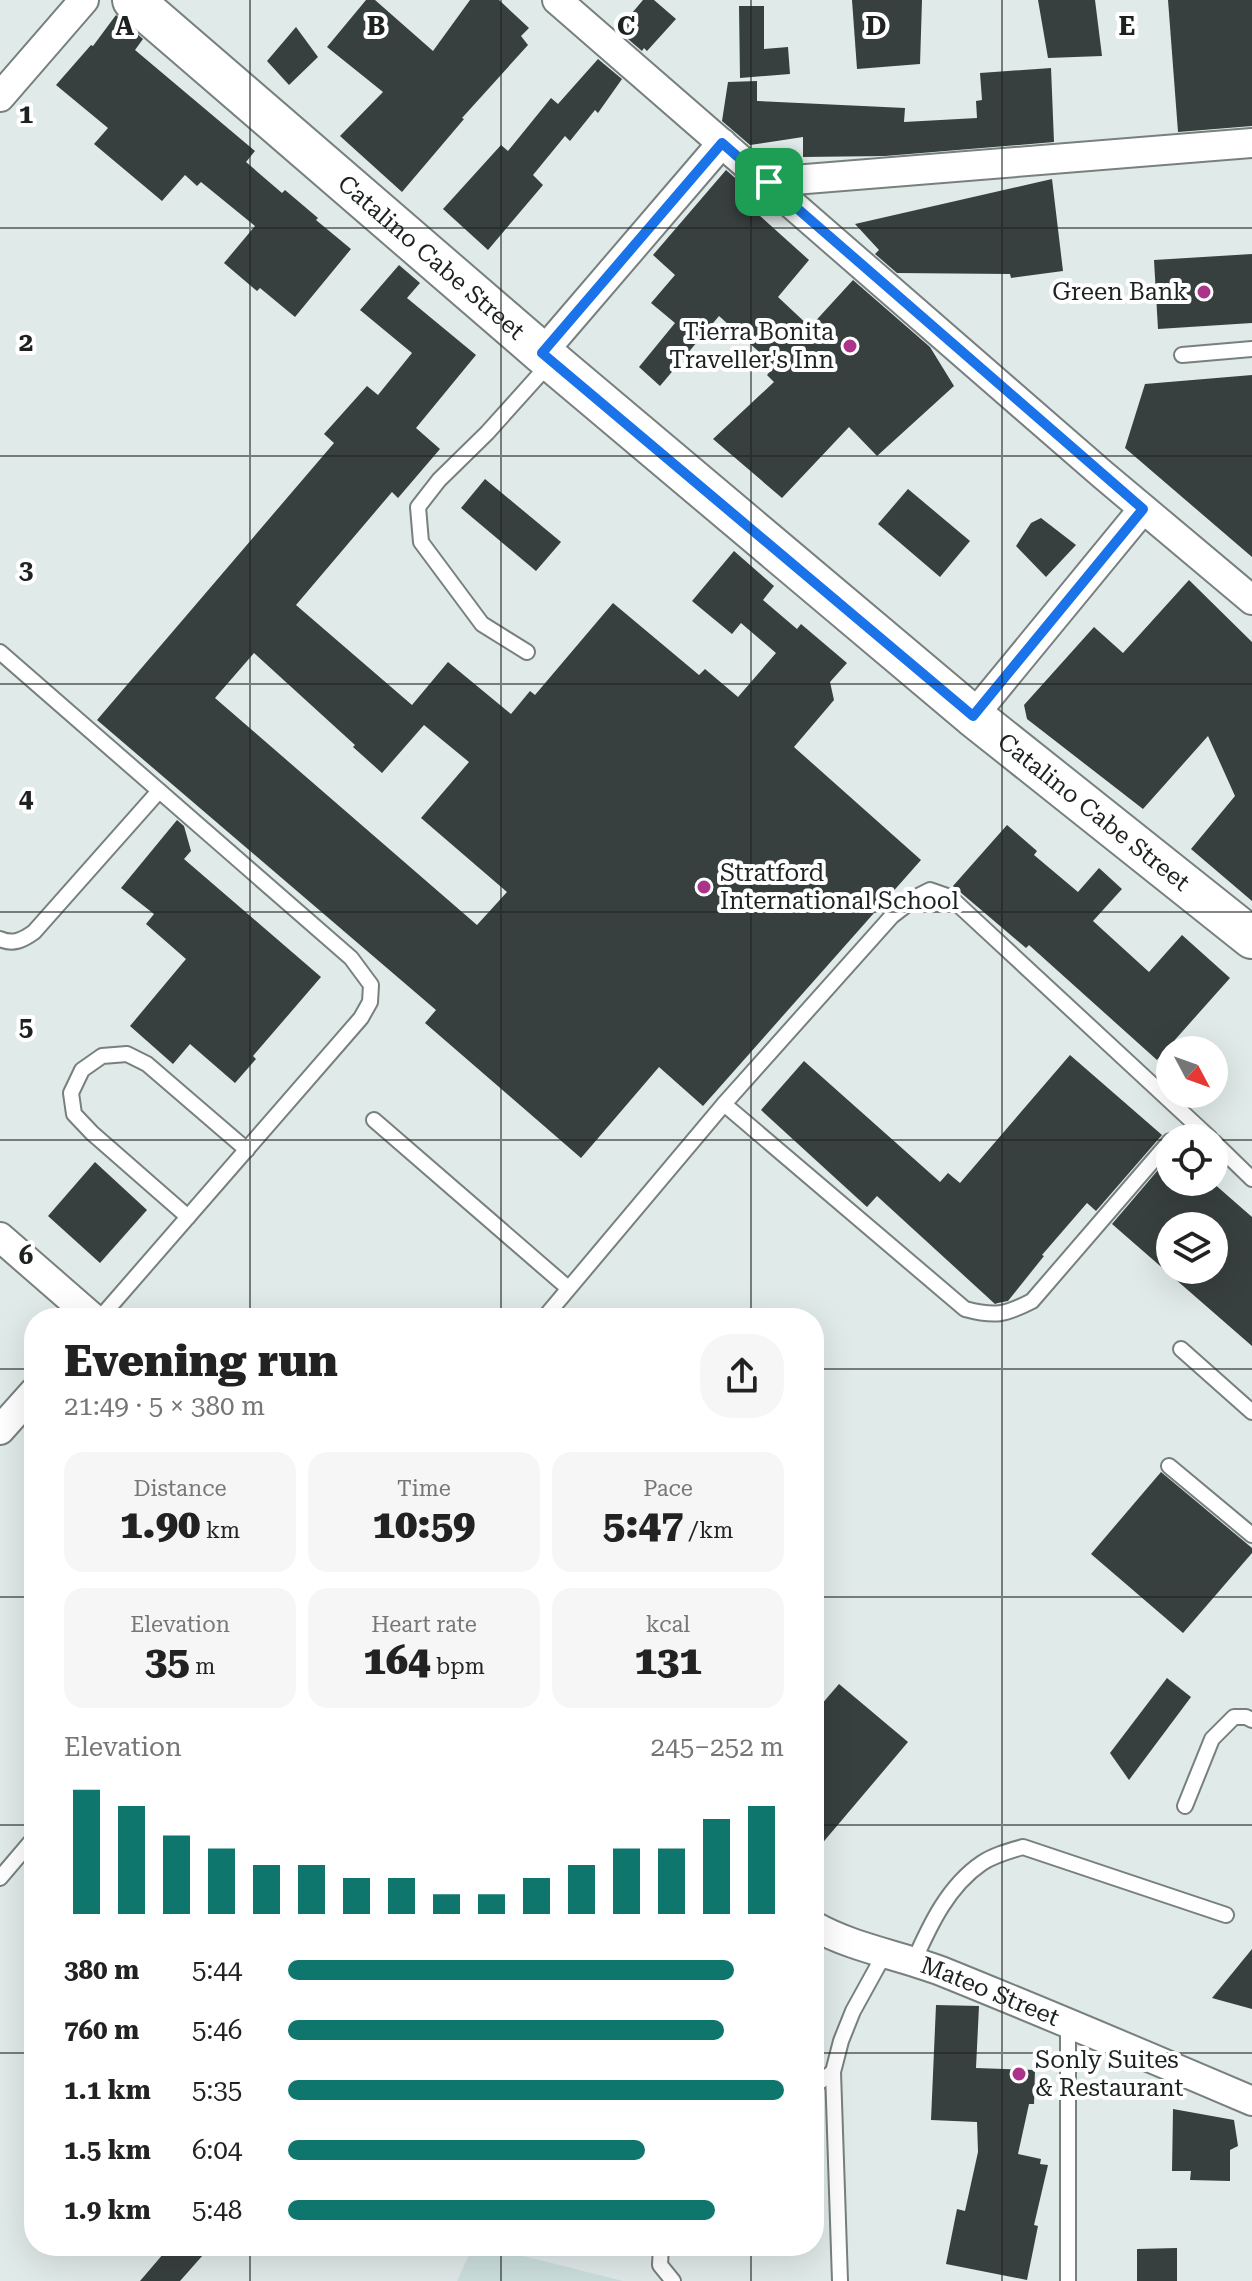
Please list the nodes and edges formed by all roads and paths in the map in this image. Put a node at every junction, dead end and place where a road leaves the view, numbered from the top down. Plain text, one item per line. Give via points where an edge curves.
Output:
1 (84, 0) edge
2 (133, 0) edge
3 (557, 0) edge
4 (0, 97) edge
5 (722, 143) junction
6 (1252, 143) edge
7 (769, 182) junction
8 (1252, 349) edge
9 (1182, 355) dead end
10 (547, 357) junction
11 (1143, 509) junction
12 (1252, 600) edge
13 (0, 652) edge
14 (527, 652) dead end
15 (973, 716) junction
16 (159, 791) junction
17 (1252, 938) edge
18 (0, 939) edge
19 (724, 1104) junction
20 (1189, 1118) junction
21 (374, 1120) dead end
22 (1184, 1124) edge
23 (1195, 1124) edge
24 (247, 1150) junction
25 (1156, 1156) edge
26 (1228, 1156) edge
27 (1252, 1179) edge
28 (188, 1217) junction
29 (0, 1237) edge
30 (568, 1288) junction
31 (82, 1308) edge
32 (109, 1308) edge
33 (552, 1308) edge
34 (1181, 1349) dead end
35 (24, 1403) edge
36 (1252, 1412) edge
37 (0, 1430) edge
38 (1169, 1466) dead end
39 (1252, 1535) edge
40 (1252, 1720) edge
41 (1185, 1806) dead end
42 (24, 1850) edge
43 (0, 1878) edge
44 (1226, 1915) dead end
45 (824, 1932) edge
46 (885, 1953) junction
47 (914, 1961) junction
48 (1068, 2022) junction
49 (833, 2072) junction
50 (824, 2079) edge
51 (1252, 2101) edge
52 (660, 2256) edge
53 (673, 2281) edge
54 (840, 2281) edge
55 (1068, 2281) edge

1 - 4 street
2 - 10 street, Catalino Cabe Street
3 - 5 street
5 - 7 street
5 - 10 street
6 - 7 street
7 - 11 street
8 - 9 lane
10 - 14 lane via 487,433 418,507 421,542 482,624
10 - 15 street, Catalino Cabe Street
11 - 12 street
11 - 15 street
13 - 16 lane
15 - 17 street, Catalino Cabe Street
16 - 18 lane via 34,932 21,941
16 - 24 lane via 351,958 371,985 361,1018
19 - 20 lane via 892,916 930,890 950,897
19 - 25 lane via 965,1309 988,1315 1008,1313 1032,1301
19 - 30 lane
20 - 22 lane
20 - 23 lane
21 - 30 lane
24 - 28 lane
24 - 28 lane via 147,1064 127,1054 102,1056 82,1070 71,1093 74,1114
26 - 27 lane
28 - 32 lane
29 - 31 street
30 - 33 lane
34 - 36 lane
35 - 37 street
38 - 39 lane
40 - 41 lane via 1234,1717 1212,1739
42 - 43 lane
44 - 47 lane via 1023,1847 981,1864 959,1884 933,1918
45 - 46 street, Mateo Street
46 - 47 street, Mateo Street
46 - 49 lane via 853,2011
47 - 48 street, Mateo Street
48 - 51 street, Mateo Street
48 - 55 lane
49 - 50 lane
49 - 54 lane
52 - 53 lane via 660,2265

